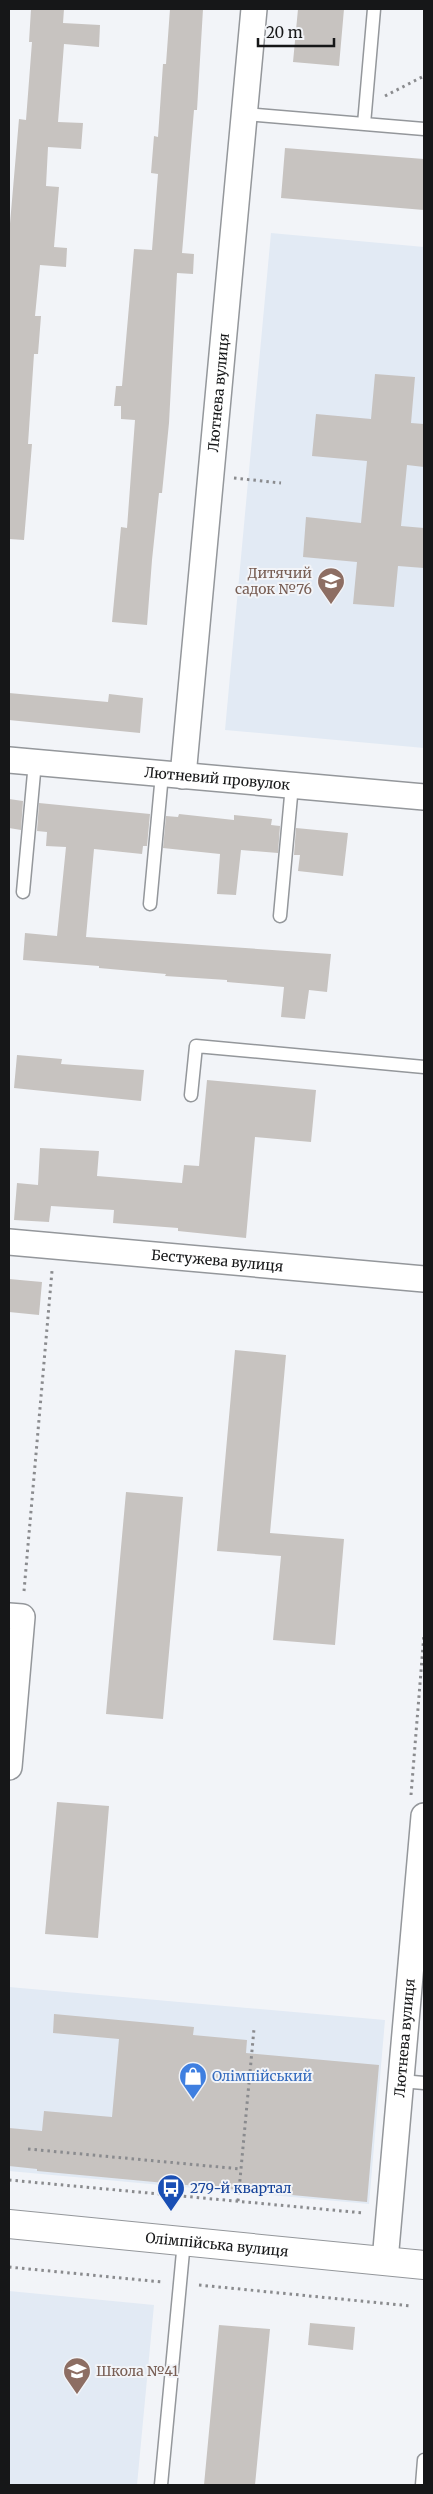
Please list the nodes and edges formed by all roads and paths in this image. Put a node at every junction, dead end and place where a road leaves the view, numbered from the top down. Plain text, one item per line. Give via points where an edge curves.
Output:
1 (254, 9) edge
2 (374, 9) edge
3 (424, 76) edge
4 (366, 105) junction
5 (244, 114) junction
6 (364, 124) junction
7 (424, 129) edge
8 (231, 478) dead end
9 (281, 483) dead end
10 (9, 760) edge
11 (35, 762) junction
12 (173, 775) junction
13 (292, 785) junction
14 (424, 797) edge
15 (24, 892) dead end
16 (150, 904) dead end
17 (280, 916) dead end
18 (424, 1067) edge
19 (191, 1095) dead end
20 (9, 1242) edge
21 (54, 1246) junction
22 (424, 1279) edge
23 (15, 1616) edge
24 (9, 1767) edge
25 (424, 1817) edge
26 (418, 1950) edge
27 (254, 2029) dead end
28 (412, 2082) edge
29 (28, 2150) dead end
30 (241, 2169) junction
31 (9, 2180) edge
32 (238, 2201) junction
33 (357, 2212) dead end
34 (9, 2224) edge
35 (184, 2241) junction
36 (385, 2261) junction
37 (424, 2265) edge
38 (9, 2267) edge
39 (181, 2284) junction
40 (411, 2306) dead end
41 (424, 2460) edge
42 (162, 2485) edge
43 (422, 2485) edge

1 - 5 street, Лютнева вулиця
2 - 4 lane
3 - 4 path
4 - 6 lane
5 - 6 lane
5 - 12 street, Лютнева вулиця
6 - 7 lane
8 - 9 path
10 - 11 street, Лютневий провулок
11 - 12 street, Лютневий провулок
11 - 15 lane
12 - 13 street, Лютневий провулок
12 - 16 lane
13 - 14 street, Лютневий провулок
13 - 17 lane
18 - 19 lane via 196,1046
20 - 21 street, Бестужева вулиця
21 - 22 street, Бестужева вулиця
21 - 23 path
23 - 24 street
25 - 26 street, Лютнева вулиця
26 - 28 street, Лютнева вулиця
27 - 30 path
28 - 36 street, Лютнева вулиця
29 - 30 path
30 - 32 path
31 - 32 path
32 - 33 path
34 - 35 main road, Олімпійська вулиця
35 - 36 main road, Олімпійська вулиця
35 - 39 lane
36 - 37 main road, Олімпійська вулиця
38 - 39 path
39 - 40 path
39 - 42 lane
41 - 43 lane

